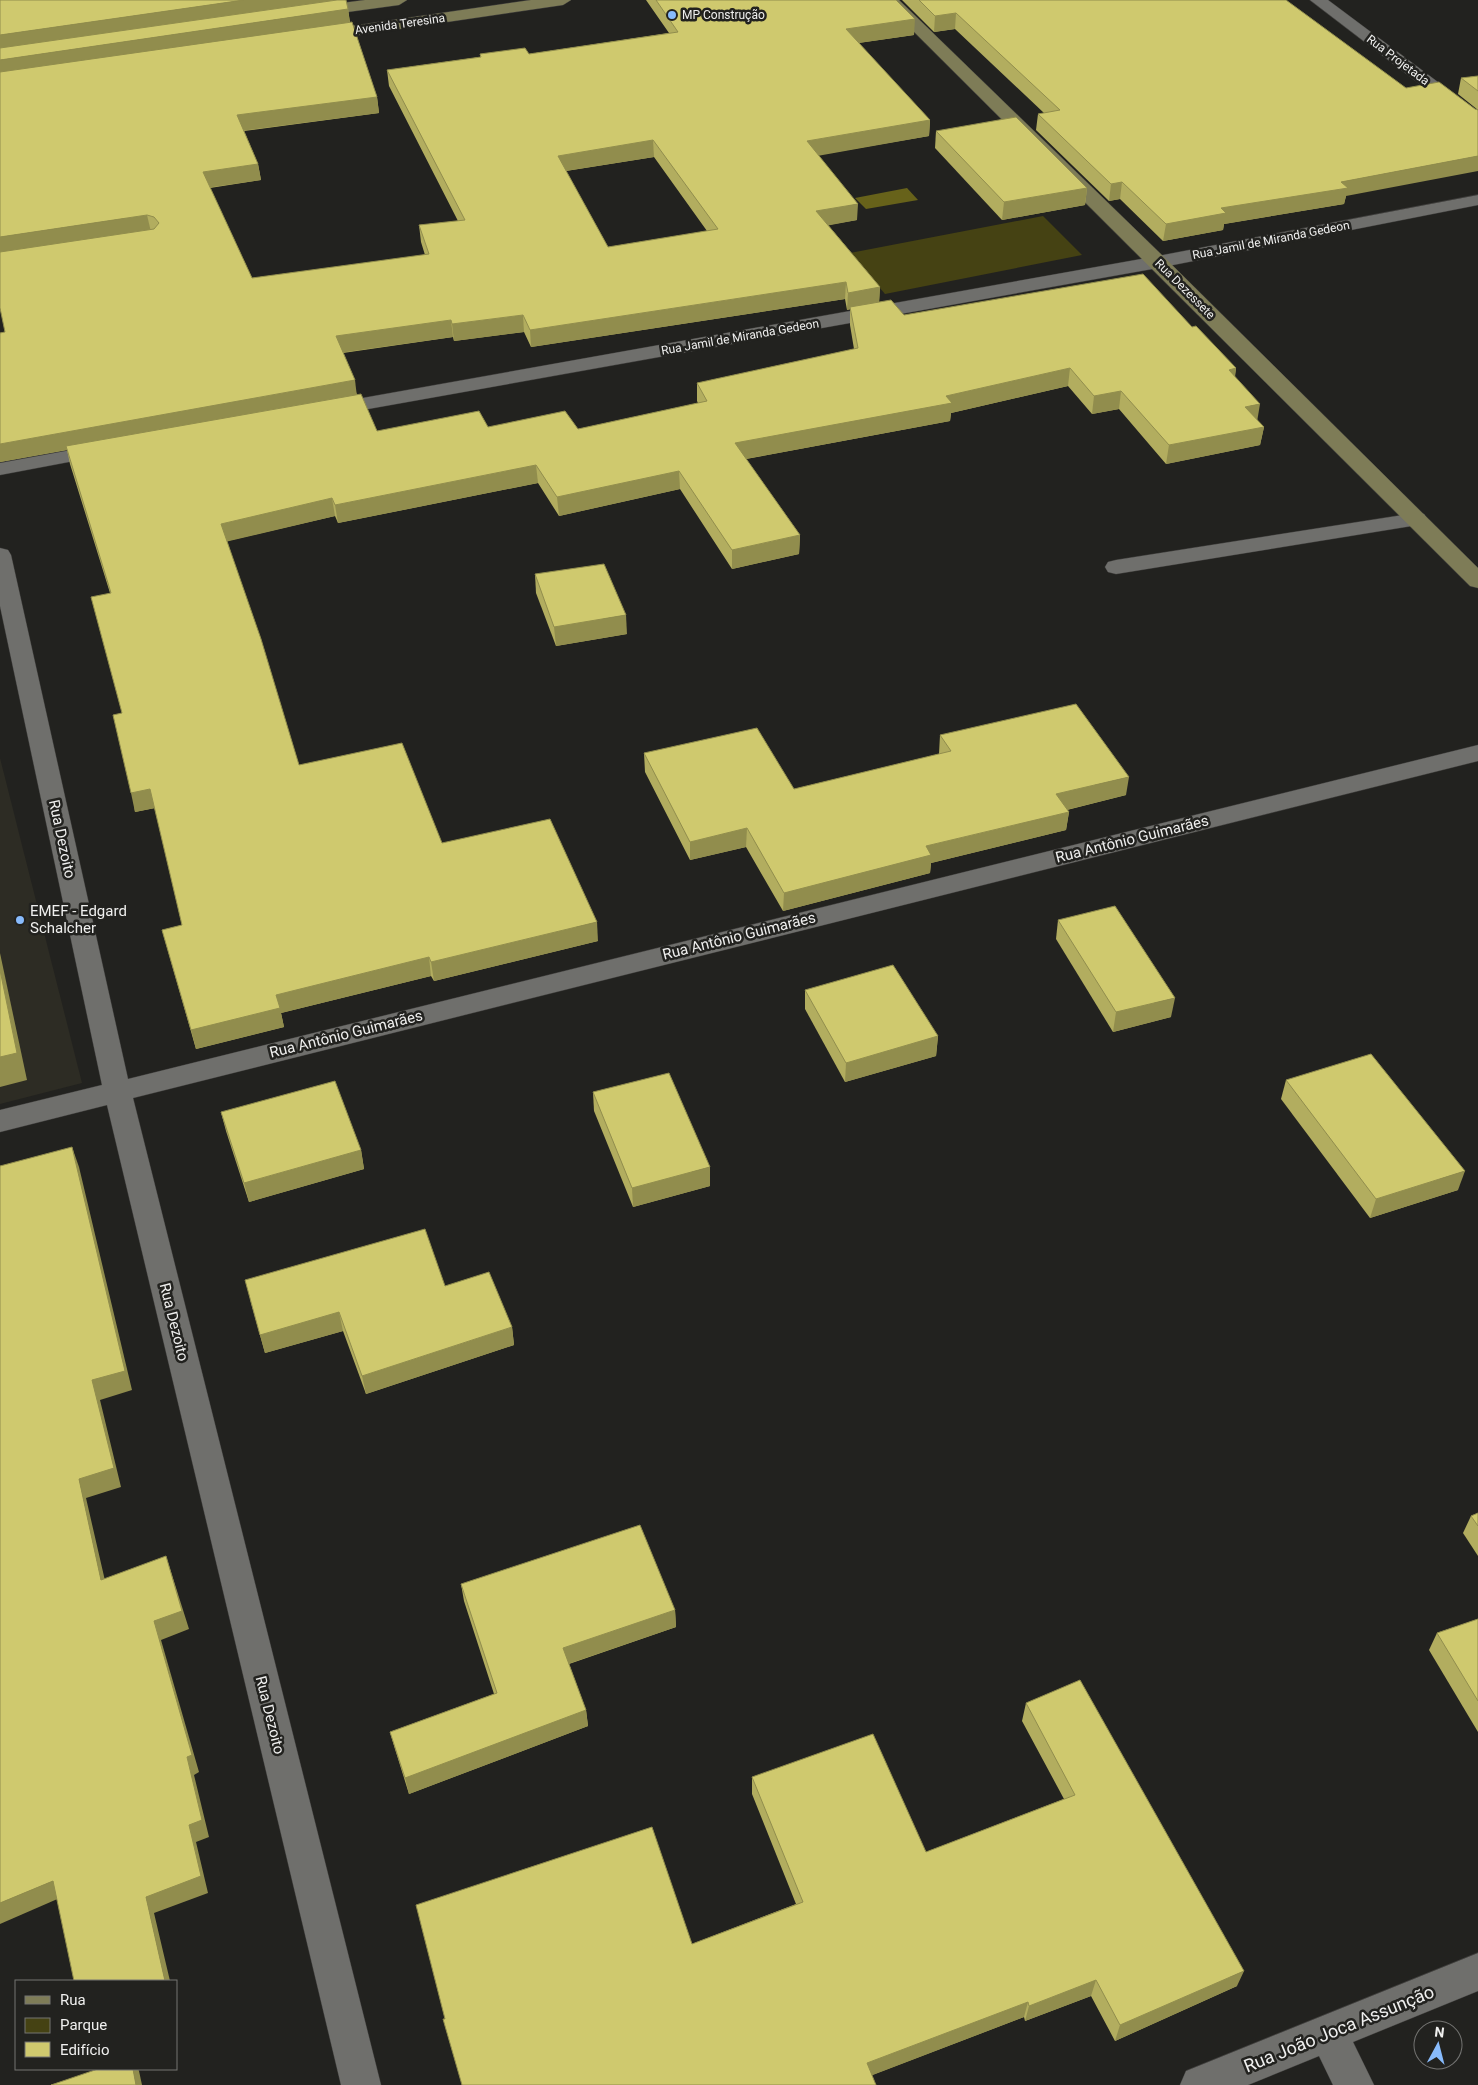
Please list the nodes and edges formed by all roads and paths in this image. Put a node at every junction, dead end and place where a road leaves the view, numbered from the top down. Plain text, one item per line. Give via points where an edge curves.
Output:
1 (399, 0) edge
2 (563, 0) edge
3 (890, 0) edge
4 (1318, 0) edge
5 (292, 15) edge
6 (306, 38) edge
7 (1478, 120) edge
8 (1478, 200) edge
9 (1158, 262) junction
10 (314, 413) edge
11 (118, 448) edge
12 (0, 469) edge
13 (1416, 520) junction
14 (0, 555) edge
15 (1116, 567) dead end
16 (1478, 581) edge
17 (1478, 753) edge
18 (117, 1090) junction
19 (0, 1121) edge
20 (1478, 1972) edge
21 (1329, 2034) junction
22 (362, 2085) edge
23 (1200, 2085) edge
24 (1354, 2085) edge

1 - 5 street, Avenida Teresina
2 - 6 street, Avenida Teresina
3 - 9 street, Rua Dezessete
4 - 7 street, Rua Projetada
8 - 9 street, Rua Jamil de Miranda Gedeon
9 - 10 street, Rua Jamil de Miranda Gedeon
9 - 13 street, Rua Dezessete
11 - 12 street
13 - 15 street
13 - 16 street, Rua Dezessete
14 - 18 street, Rua Dezoito
17 - 18 street, Rua Antônio Guimarães
18 - 19 street, Rua Antônio Guimarães
18 - 22 street, Rua Dezoito
20 - 21 street, Rua João Joca Assunção
21 - 23 street, Rua João Joca Assunção
21 - 24 street

